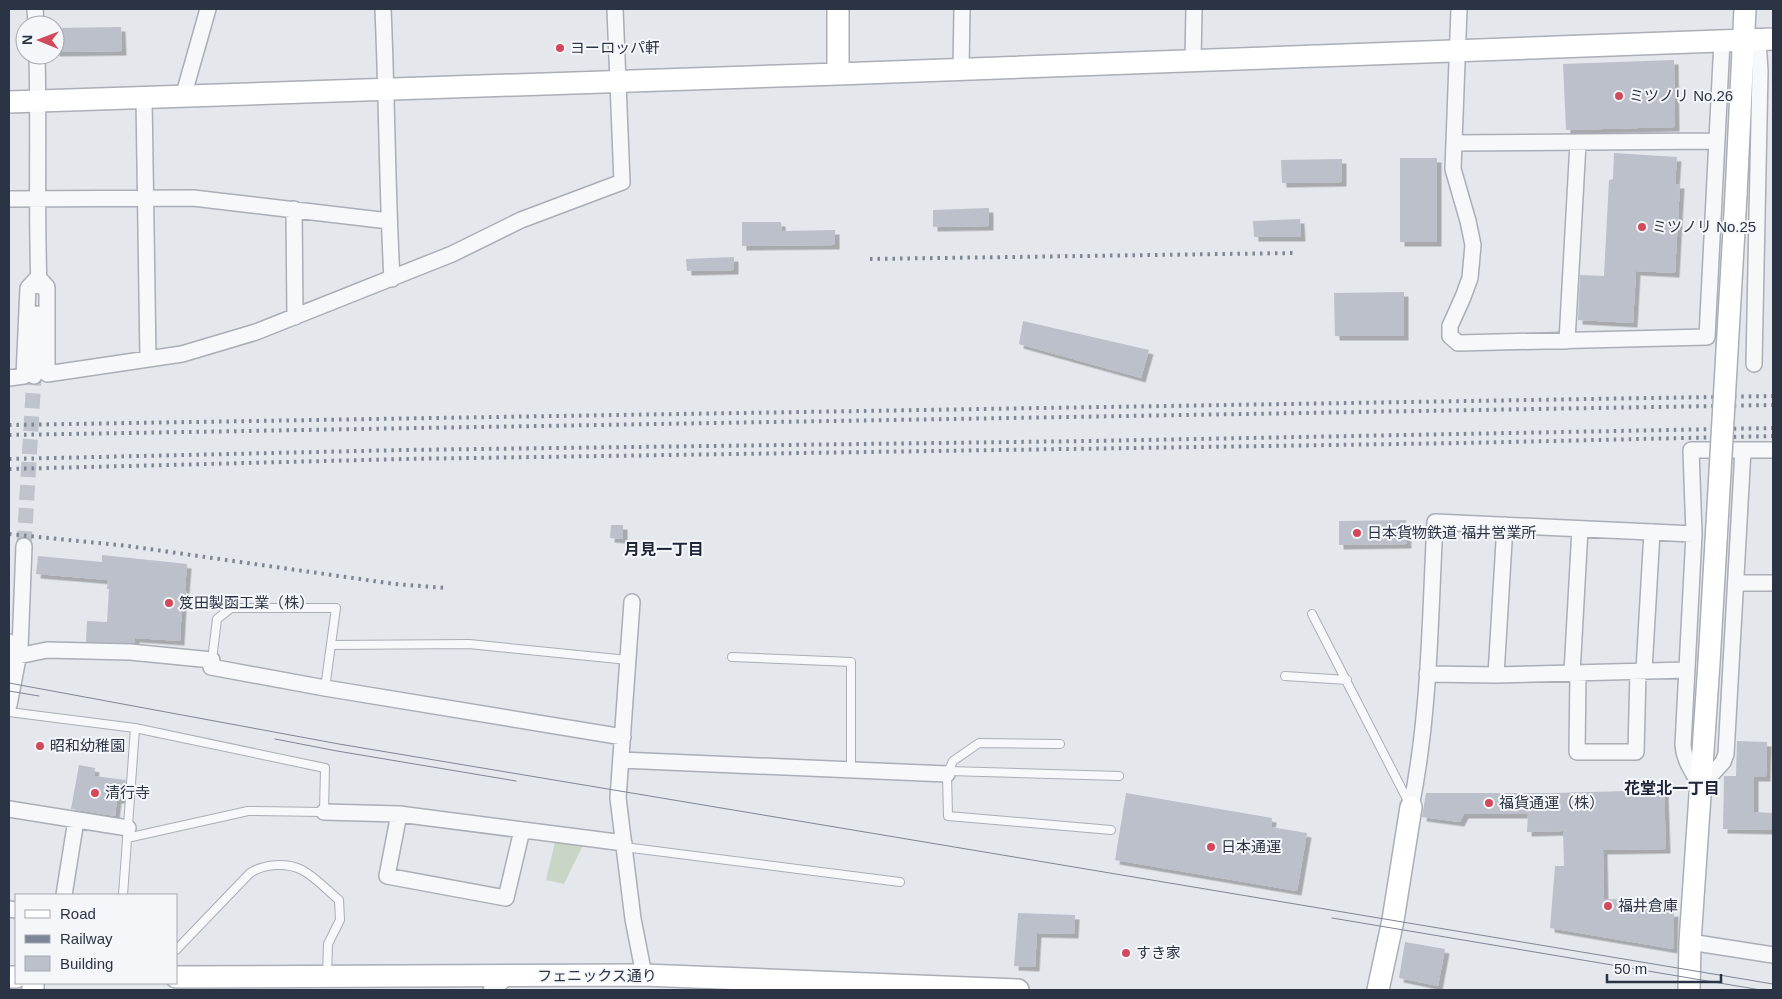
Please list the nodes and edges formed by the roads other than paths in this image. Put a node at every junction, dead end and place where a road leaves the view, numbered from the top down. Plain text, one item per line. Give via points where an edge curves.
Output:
1 (208, 9) edge
2 (383, 9) edge
3 (615, 9) edge
4 (838, 9) edge
5 (962, 9) edge
6 (1194, 9) edge
7 (1459, 9) edge
8 (1745, 9) edge
9 (1758, 40) edge
10 (1722, 41) junction
11 (1457, 52) junction
12 (1193, 60) junction
13 (37, 65) edge
14 (961, 69) junction
15 (838, 74) junction
16 (618, 82) junction
17 (387, 90) junction
18 (183, 97) junction
19 (144, 98) junction
20 (38, 101) junction
21 (9, 102) edge
22 (1766, 135) edge
23 (1578, 142) junction
24 (1717, 142) junction
25 (1454, 144) junction
26 (36, 198) junction
27 (146, 198) junction
28 (9, 199) edge
29 (294, 209) junction
30 (389, 221) junction
31 (38, 277) junction
32 (392, 279) junction
33 (295, 317) junction
34 (1567, 341) junction
35 (148, 359) junction
36 (1754, 364) dead end
37 (34, 376) tunnel mouth
38 (9, 378) edge
39 (1743, 450) junction
40 (1773, 450) edge
41 (1505, 525) junction
42 (1580, 529) junction
43 (1652, 532) junction
44 (1694, 534) junction
45 (24, 546) tunnel mouth
46 (1736, 583) junction
47 (1773, 583) edge
48 (632, 602) dead end
49 (1312, 614) dead end
50 (9, 642) edge
51 (331, 645) junction
52 (18, 656) junction
53 (732, 657) dead end
54 (212, 660) junction
55 (628, 660) junction
56 (1641, 670) junction
57 (1687, 670) junction
58 (1575, 673) junction
59 (1427, 674) junction
60 (1496, 675) junction
61 (1285, 676) dead end
62 (1347, 680) junction
63 (325, 688) junction
64 (9, 705) edge
65 (9, 712) edge
66 (135, 728) junction
67 (623, 737) junction
68 (1060, 744) dead end
69 (621, 760) junction
70 (851, 770) junction
71 (948, 772) junction
72 (1119, 776) dead end
73 (1702, 786) junction
74 (1410, 807) junction
75 (9, 809) edge
76 (324, 812) junction
77 (399, 814) junction
78 (76, 820) junction
79 (522, 830) junction
80 (1111, 830) dead end
81 (128, 833) junction
82 (624, 845) junction
83 (900, 882) dead end
84 (64, 894) edge
85 (123, 894) edge
86 (1690, 942) junction
87 (178, 948) edge
88 (1773, 955) edge
89 (644, 975) junction
90 (328, 976) junction
91 (509, 976) junction
92 (178, 977) edge
93 (606, 983) edge
94 (931, 988) edge
95 (491, 990) edge
96 (1018, 990) edge
97 (1378, 990) edge
98 (1689, 990) edge

1 - 18 street
2 - 17 street
3 - 16 street
4 - 15 street
5 - 14 street
6 - 12 street
7 - 11 street
8 - 9 street
9 - 10 street
9 - 22 street
9 - 73 street, bridge via 1736,195
10 - 11 street
10 - 24 street
11 - 12 street
11 - 25 street
12 - 14 street
13 - 20 street
14 - 15 street
15 - 16 street
16 - 17 street
16 - 32 street via 622,182 521,220
17 - 18 street
17 - 30 street
18 - 19 street
19 - 20 street
19 - 27 street
20 - 21 street
20 - 26 street
22 - 36 street
23 - 24 street
23 - 25 street
23 - 34 street
24 - 34 street via 1706,337
25 - 34 street via 1453,169 1473,245 1470,278 1450,326 1450,336 1458,343
26 - 27 street
26 - 28 street
26 - 31 street
27 - 29 street via 193,198
27 - 35 street
29 - 30 street
29 - 33 street
30 - 32 street
31 - 35 street via 47,286 47,374
31 - 37 street
31 - 38 street via 28,288 24,376
32 - 33 street
33 - 35 street via 182,354
39 - 40 street
39 - 44 street via 1691,450
39 - 46 street
41 - 42 street
41 - 59 street via 1436,522
41 - 60 street
42 - 43 street
42 - 58 street
43 - 44 street
43 - 56 street
44 - 57 street
45 - 52 street
46 - 47 street
46 - 73 street via 1726,754
48 - 55 street
49 - 62 lane
50 - 52 street via 11,653
51 - 54 lane via 336,608 231,608 217,619
51 - 55 lane via 469,644
51 - 63 lane
52 - 54 street via 47,650 130,652
52 - 64 street
53 - 70 lane via 851,662
54 - 63 street via 211,667
55 - 67 street
56 - 57 street
56 - 58 street
56 - 58 street via 1636,752 1577,752
57 - 73 street via 1684,750
58 - 60 street
59 - 60 street
59 - 74 street via 1419,765
61 - 62 lane
62 - 74 lane
63 - 67 street
65 - 66 lane
66 - 76 lane via 325,768
66 - 81 lane
67 - 69 street
68 - 71 lane via 979,743 953,761
69 - 70 street
69 - 82 street via 618,798
70 - 71 street
71 - 72 lane
71 - 80 lane via 948,816
73 - 86 street
74 - 97 street via 1393,920
75 - 78 street
76 - 77 street
76 - 81 lane via 248,811
77 - 79 street
77 - 79 street via 387,876 506,898
78 - 81 street
78 - 84 street
79 - 82 street
81 - 85 lane
82 - 83 lane
82 - 89 street
86 - 88 street
86 - 98 street
87 - 90 lane via 250,873 270,865 288,866 302,870 339,900 340,920 328,944
89 - 93 street, フェニックス通り
89 - 94 street, フェニックス通り
90 - 91 street, フェニックス通り
90 - 92 street, フェニックス通り
91 - 93 street, フェニックス通り
91 - 95 street
94 - 96 street, フェニックス通り

